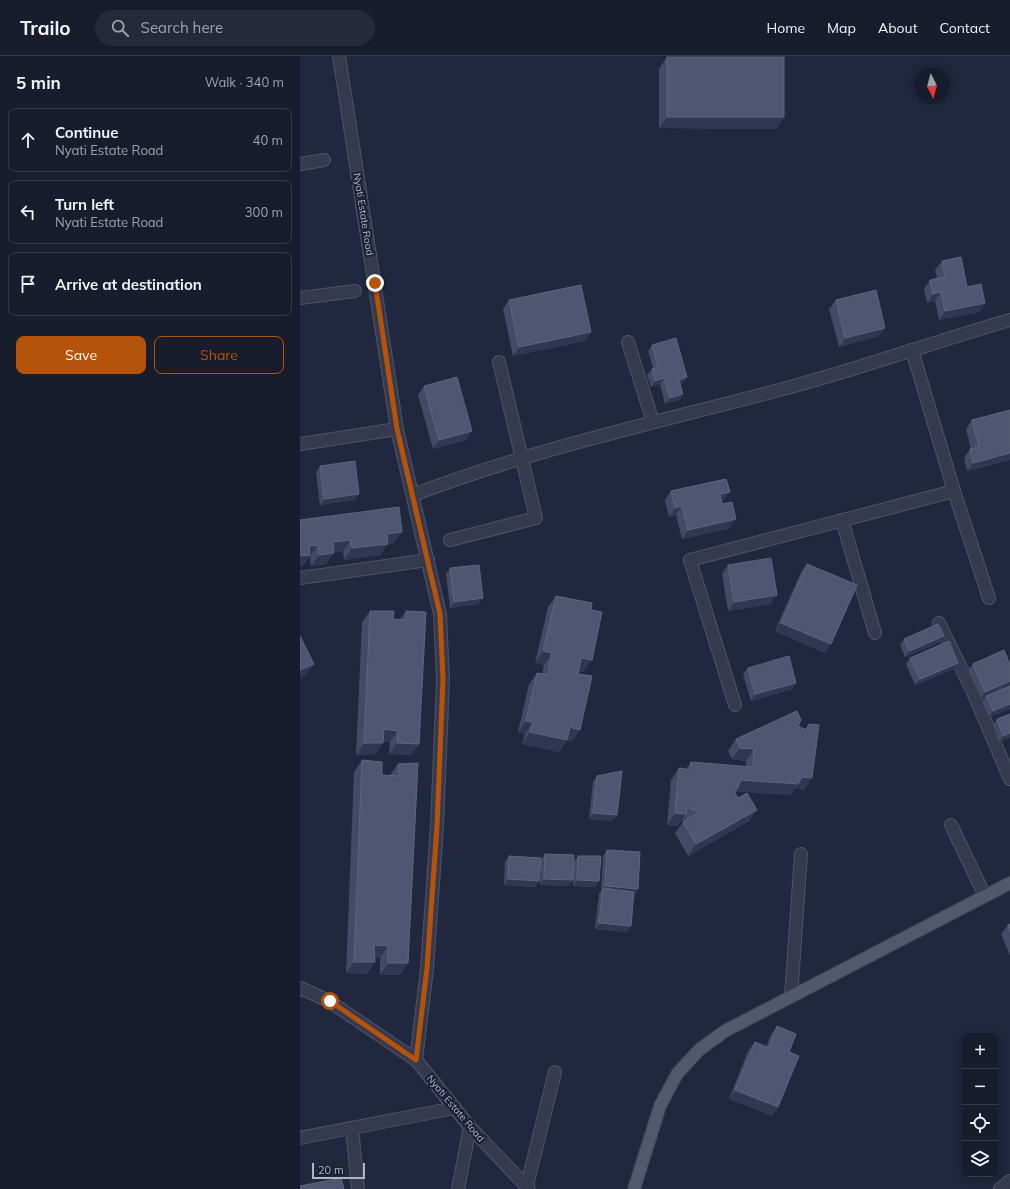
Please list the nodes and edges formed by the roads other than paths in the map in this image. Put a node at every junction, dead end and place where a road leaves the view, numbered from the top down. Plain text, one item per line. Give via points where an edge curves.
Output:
1 (339, 56) edge
2 (324, 160) dead end
3 (300, 164) edge
4 (355, 291) dead end
5 (300, 298) edge
6 (1010, 320) edge
7 (628, 342) dead end
8 (912, 350) junction
9 (499, 362) dead end
10 (653, 422) junction
11 (397, 429) junction
12 (300, 444) edge
13 (522, 459) junction
14 (954, 491) junction
15 (413, 495) junction
16 (842, 520) junction
17 (450, 540) dead end
18 (428, 560) junction
19 (300, 578) edge
20 (989, 598) dead end
21 (939, 623) edge
22 (875, 633) dead end
23 (735, 705) dead end
24 (1010, 779) edge
25 (951, 826) dead end
26 (801, 854) dead end
27 (1010, 883) edge
28 (985, 896) junction
29 (300, 988) edge
30 (791, 997) junction
31 (416, 1060) junction
32 (555, 1072) dead end
33 (455, 1108) junction
34 (470, 1127) junction
35 (352, 1128) junction
36 (300, 1138) edge
37 (1010, 1181) edge
38 (528, 1187) edge
39 (358, 1189) edge
40 (458, 1189) edge
41 (634, 1189) edge
42 (1000, 1189) edge

1 - 11 street, Nyati Estate Road
2 - 3 street
4 - 5 street
6 - 8 street
7 - 10 street
8 - 10 street via 784,389
8 - 14 street
9 - 13 street
10 - 13 street
11 - 12 street
11 - 15 street, Nyati Estate Road
13 - 15 street
13 - 17 street via 536,518
14 - 16 street
14 - 20 street
15 - 18 street, Nyati Estate Road
16 - 22 street
16 - 23 street via 690,560
18 - 19 street
18 - 31 street, Nyati Estate Road via 440,614 443,679 437,834 427,968
21 - 24 street via 972,690
25 - 28 street
26 - 30 street
27 - 28 main road
28 - 30 main road
29 - 31 street, Nyati Estate Road via 330,1001
30 - 41 main road via 725,1031 699,1050 677,1074 660,1106
31 - 33 street, Nyati Estate Road
32 - 38 street
33 - 34 street, Nyati Estate Road
33 - 35 street
34 - 38 street, Nyati Estate Road
34 - 40 street
35 - 36 street
35 - 39 street
37 - 42 street

